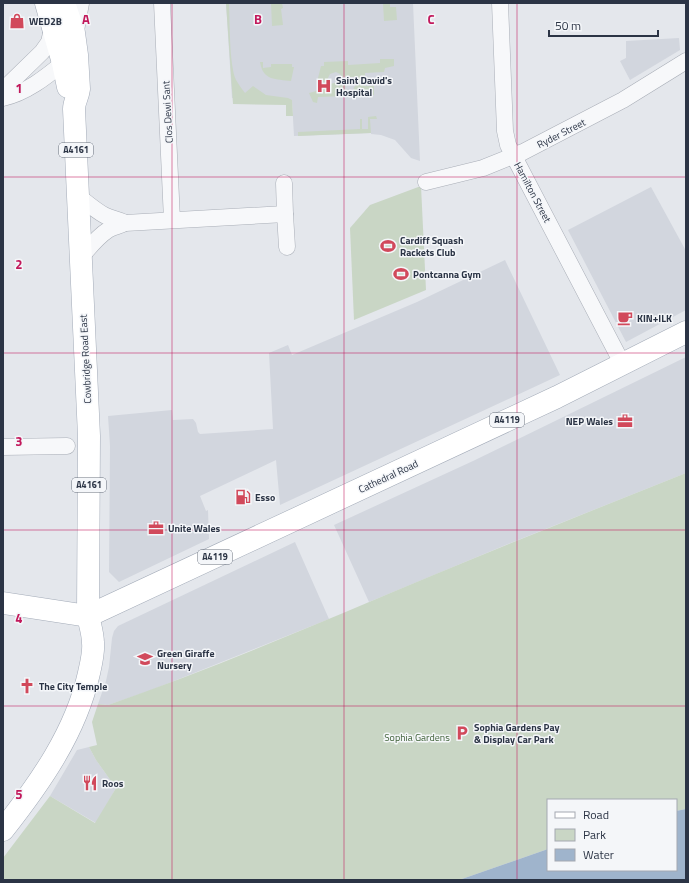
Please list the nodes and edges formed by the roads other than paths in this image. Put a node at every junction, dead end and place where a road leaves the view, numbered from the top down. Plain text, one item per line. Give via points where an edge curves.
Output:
1 (46, 3) edge
2 (56, 3) edge
3 (64, 3) edge
4 (79, 3) edge
5 (162, 3) edge
6 (500, 3) edge
7 (53, 24) junction
8 (74, 33) junction
9 (686, 62) edge
10 (64, 63) junction
11 (3, 93) edge
12 (3, 98) edge
13 (74, 103) junction
14 (514, 156) junction
15 (426, 182) dead end
16 (284, 183) dead end
17 (78, 196) junction
18 (285, 214) junction
19 (172, 220) junction
20 (125, 223) junction
21 (287, 247) dead end
22 (81, 257) junction
23 (686, 332) edge
24 (623, 365) junction
25 (67, 446) dead end
26 (3, 447) edge
27 (3, 603) edge
28 (88, 616) junction
29 (3, 807) edge
30 (3, 830) edge

1 - 7 main road, A4161
2 - 7 street
3 - 8 main road, A4161
4 - 8 street, Cowbridge Road East
5 - 19 street, Clos Dewi Sant
6 - 14 street, Hamilton Street via 505,131
7 - 10 main road, A4161
7 - 11 street via 49,42 42,52
8 - 10 street, Cowbridge Road East
8 - 13 main road, Cowbridge Road East / A4161 via 78,89
9 - 14 street, Ryder Street via 623,100
10 - 12 street via 13,96
10 - 13 main road, Cowbridge Road East / A4161 via 70,96
13 - 17 main road, Cowbridge Road East / A4161
14 - 15 street, Ryder Street via 476,170
14 - 24 street, Hamilton Street
16 - 18 street
17 - 20 street via 102,214
17 - 22 main road, Cowbridge Road East / A4161
18 - 19 street
18 - 21 street
19 - 20 street
20 - 22 street via 103,234
22 - 28 main road, Cowbridge Road East / A4161 via 89,440
23 - 24 main road, Cathedral Road / A4119
24 - 28 main road, Cathedral Road / A4119
25 - 26 street
27 - 28 main road
28 - 29 main road, Cowbridge Road East / A4161 via 70,689 56,721 32,767
28 - 30 main road, Cowbridge Road East / A4161 via 94,644 81,701 49,767

